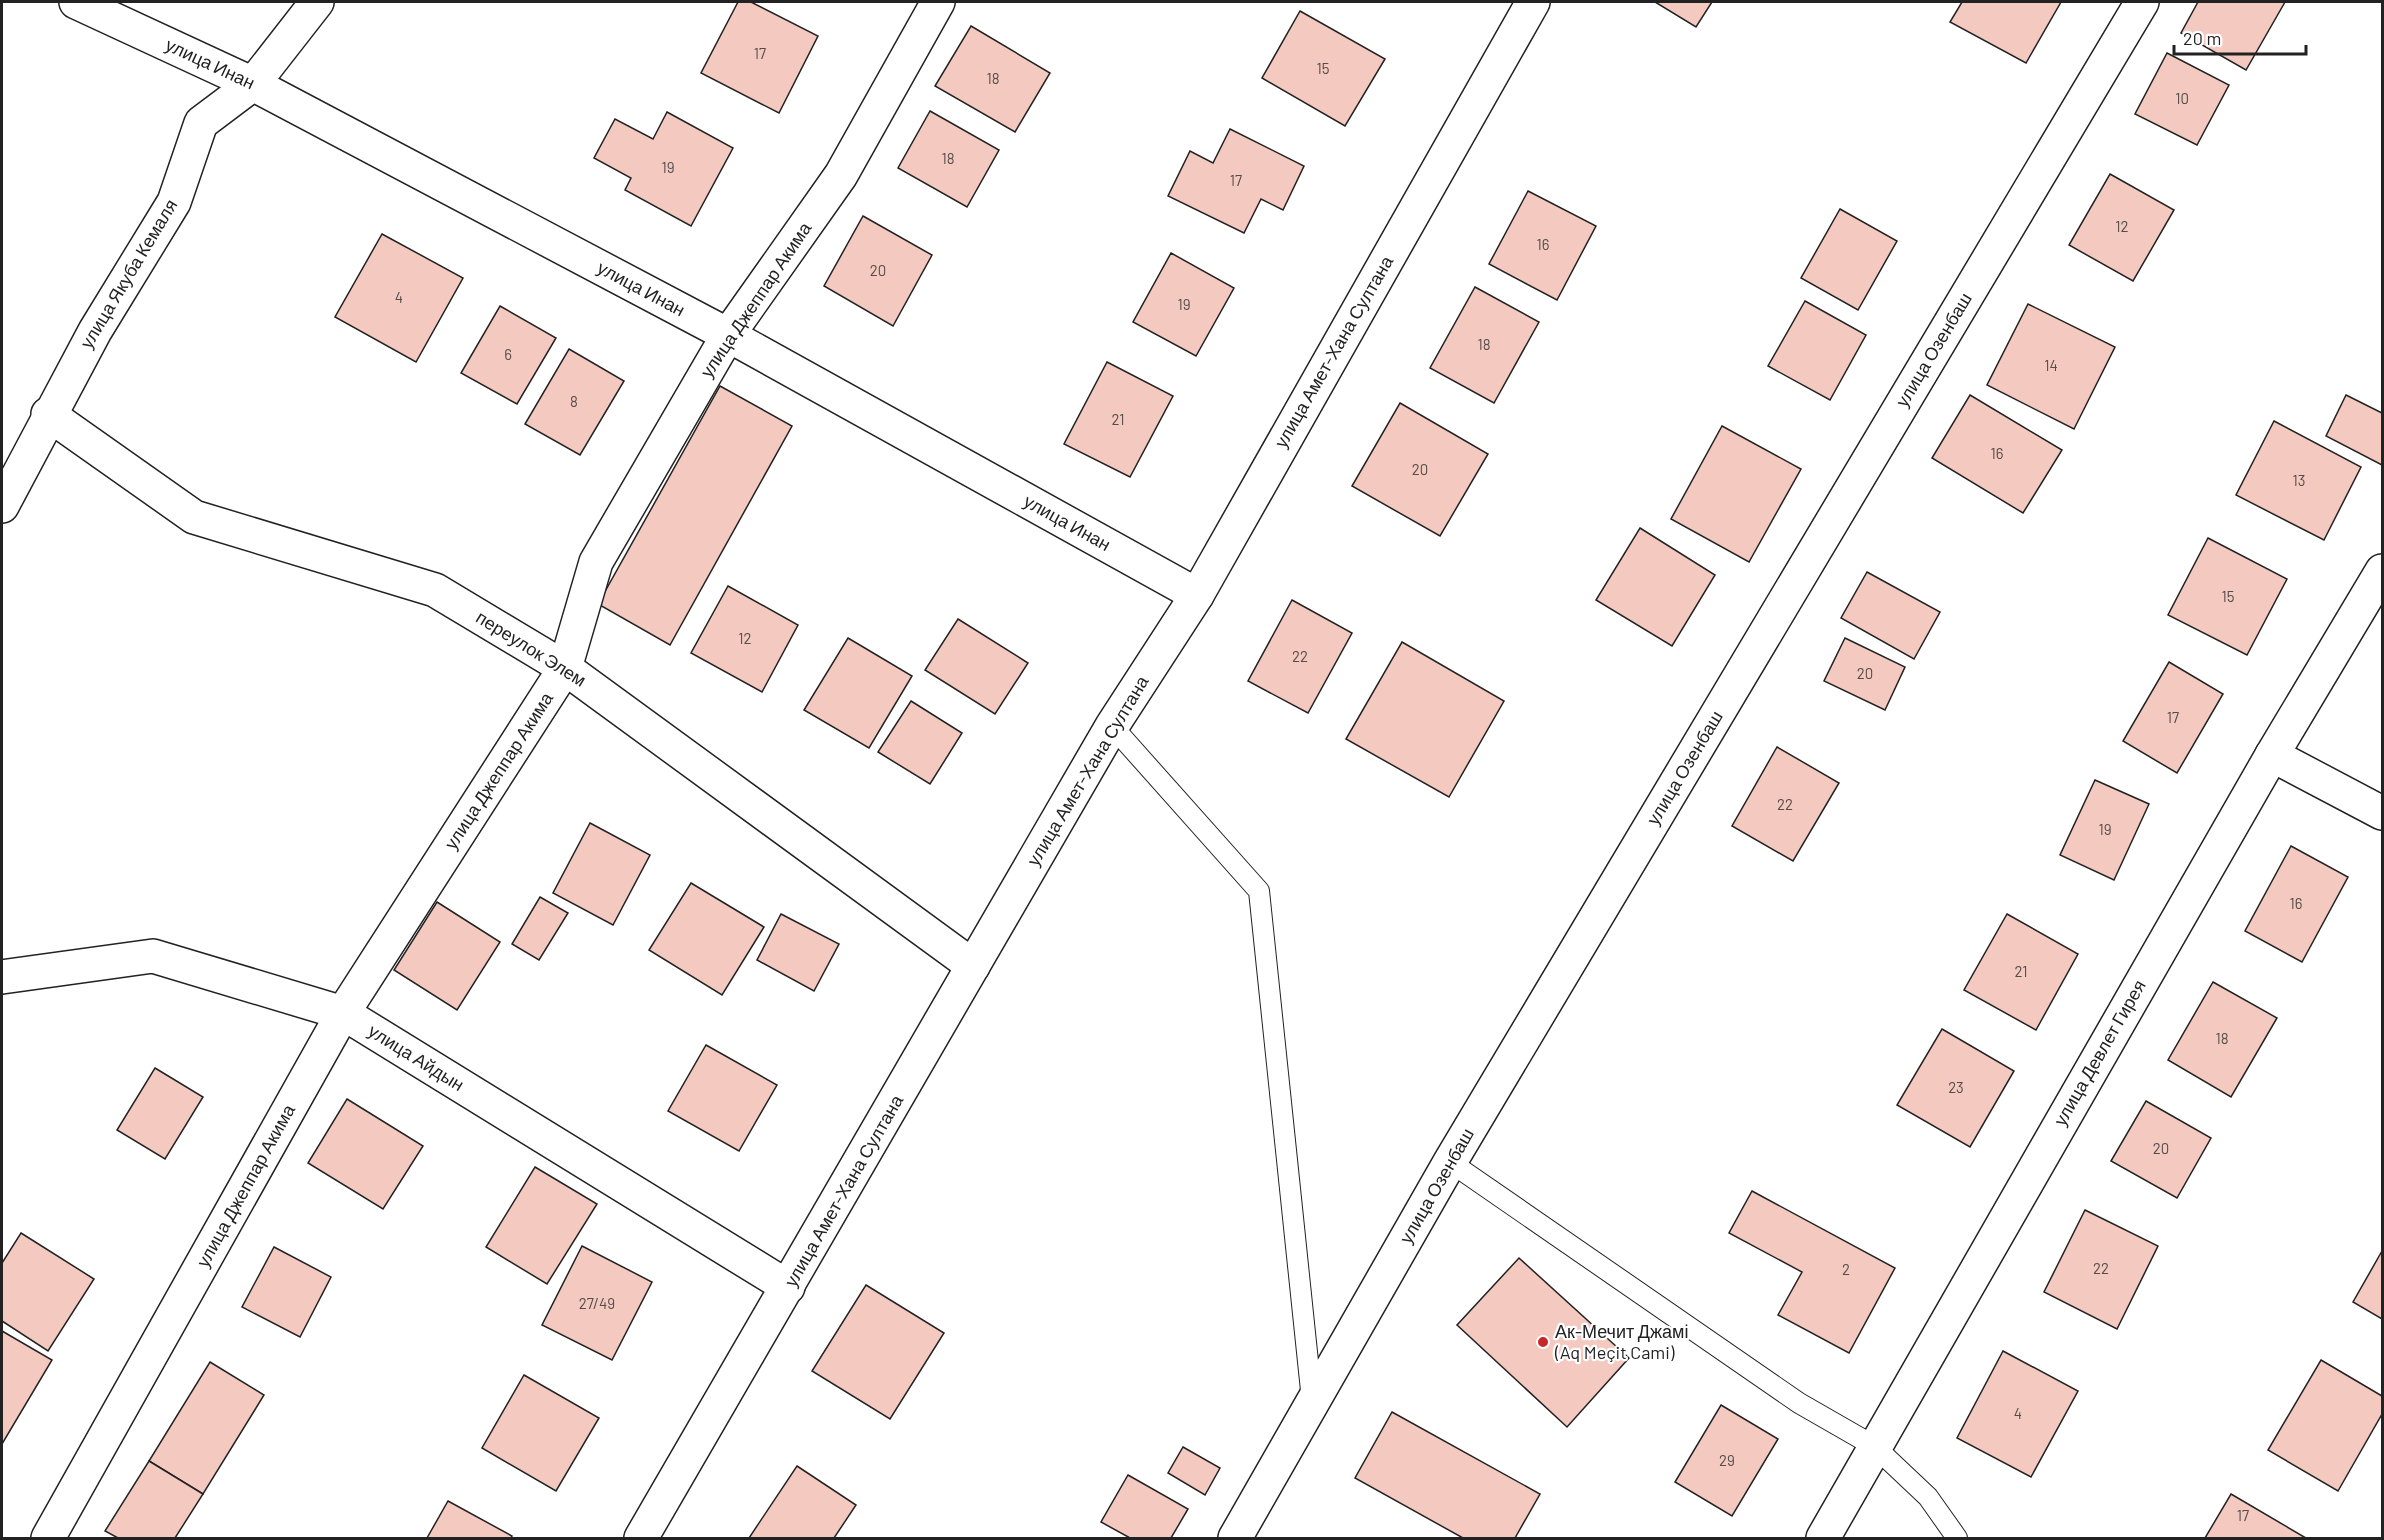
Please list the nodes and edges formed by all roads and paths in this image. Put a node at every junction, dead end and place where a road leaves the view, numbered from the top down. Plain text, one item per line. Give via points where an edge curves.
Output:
1 (76, 2) edge
2 (317, 2) edge
3 (938, 2) edge
4 (1533, 2) edge
5 (2142, 2) edge
6 (253, 84) junction
7 (728, 335) junction
8 (48, 414) junction
9 (2, 506) edge
10 (2382, 571) edge
11 (1197, 595) junction
12 (565, 668) junction
13 (1112, 726) junction
14 (2272, 755) junction
15 (2382, 813) edge
16 (973, 966) junction
17 (2, 977) edge
18 (343, 1013) junction
19 (1450, 1162) junction
20 (788, 1287) junction
21 (1312, 1404) junction
22 (1874, 1446) junction
23 (48, 1539) edge
24 (641, 1539) edge
25 (1235, 1539) edge
26 (1823, 1539) edge
27 (1957, 1539) edge

1 - 6 street, улица Инан
2 - 6 street, улица Якуба Кемаля
3 - 7 street, улица Джеппар Акима via 841,175
4 - 11 street, улица Амет-Хана Султана
5 - 19 street, улица Озенбаш
6 - 7 street, улица Инан
6 - 8 street, улица Якуба Кемаля via 201,123 174,202
7 - 11 street, улица Инан
7 - 12 street, улица Джеппар Акима via 596,562
8 - 9 street, улица Якуба Кемаля
8 - 12 street, переулок Элем via 194,516 435,590
10 - 14 street, улица Девлет Гирея
11 - 13 street, улица Амет-Хана Султана
12 - 16 street, переулок Элем
12 - 18 street, улица Джеппар Акима
13 - 16 street, улица Амет-Хана Султана
13 - 21 lane via 1258,891
14 - 15 street
14 - 22 street, улица Девлет Гирея
16 - 20 street, улица Амет-Хана Султана
17 - 18 street, улица Айдын via 153,956
18 - 20 street, улица Айдын
18 - 23 street, улица Джеппар Акима
19 - 21 street, улица Озенбаш
19 - 22 lane via 1799,1404
20 - 24 street, улица Амет-Хана Султана
21 - 25 street, улица Озенбаш
22 - 26 street, улица Девлет Гирея
22 - 27 lane via 1928,1497

